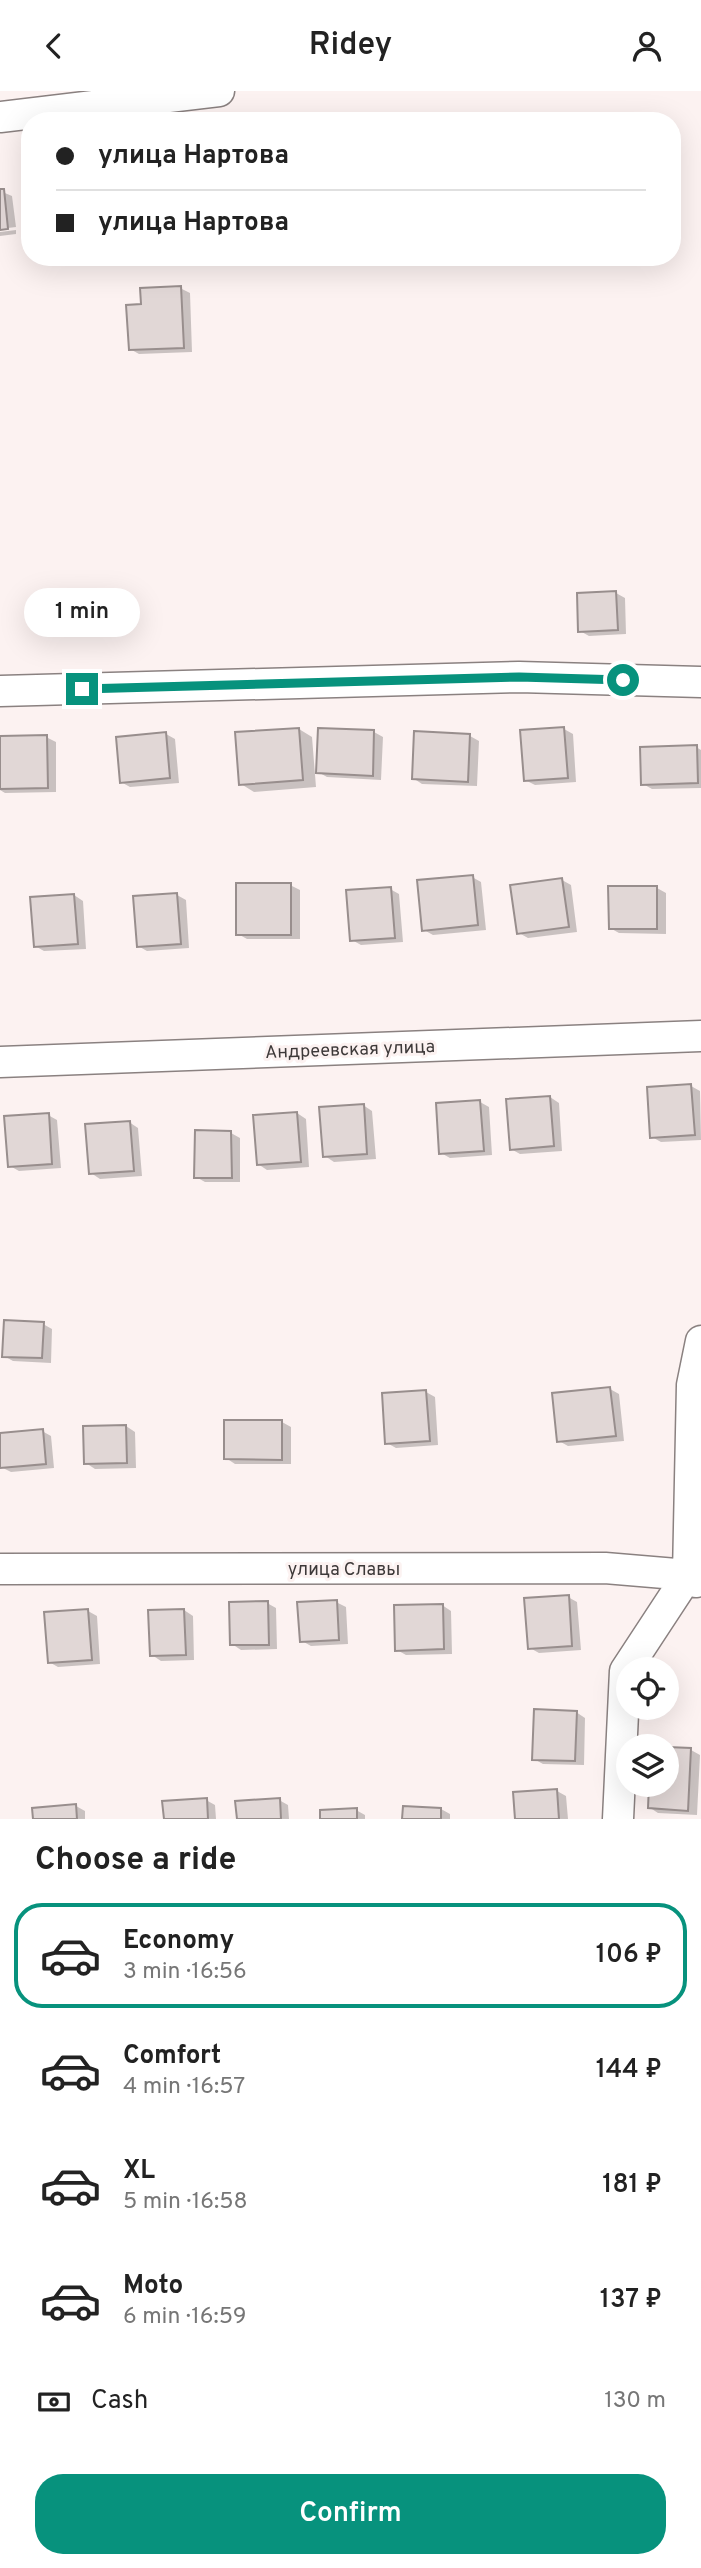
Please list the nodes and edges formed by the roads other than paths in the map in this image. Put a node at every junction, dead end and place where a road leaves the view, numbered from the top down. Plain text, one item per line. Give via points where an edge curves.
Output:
1 (219, 91) edge
2 (42, 112) edge
3 (21, 115) edge
4 (0, 117) edge
5 (701, 682) edge
6 (0, 691) edge
7 (701, 1036) edge
8 (0, 1062) edge
9 (701, 1341) edge
10 (0, 1569) edge
11 (697, 1574) edge
12 (618, 1819) edge

1 - 2 street
3 - 4 street
5 - 6 street via 519,677
7 - 8 street, Андреевская улица
9 - 11 street via 692,1385
10 - 11 street, улица Славы via 605,1568
11 - 12 street via 625,1671

